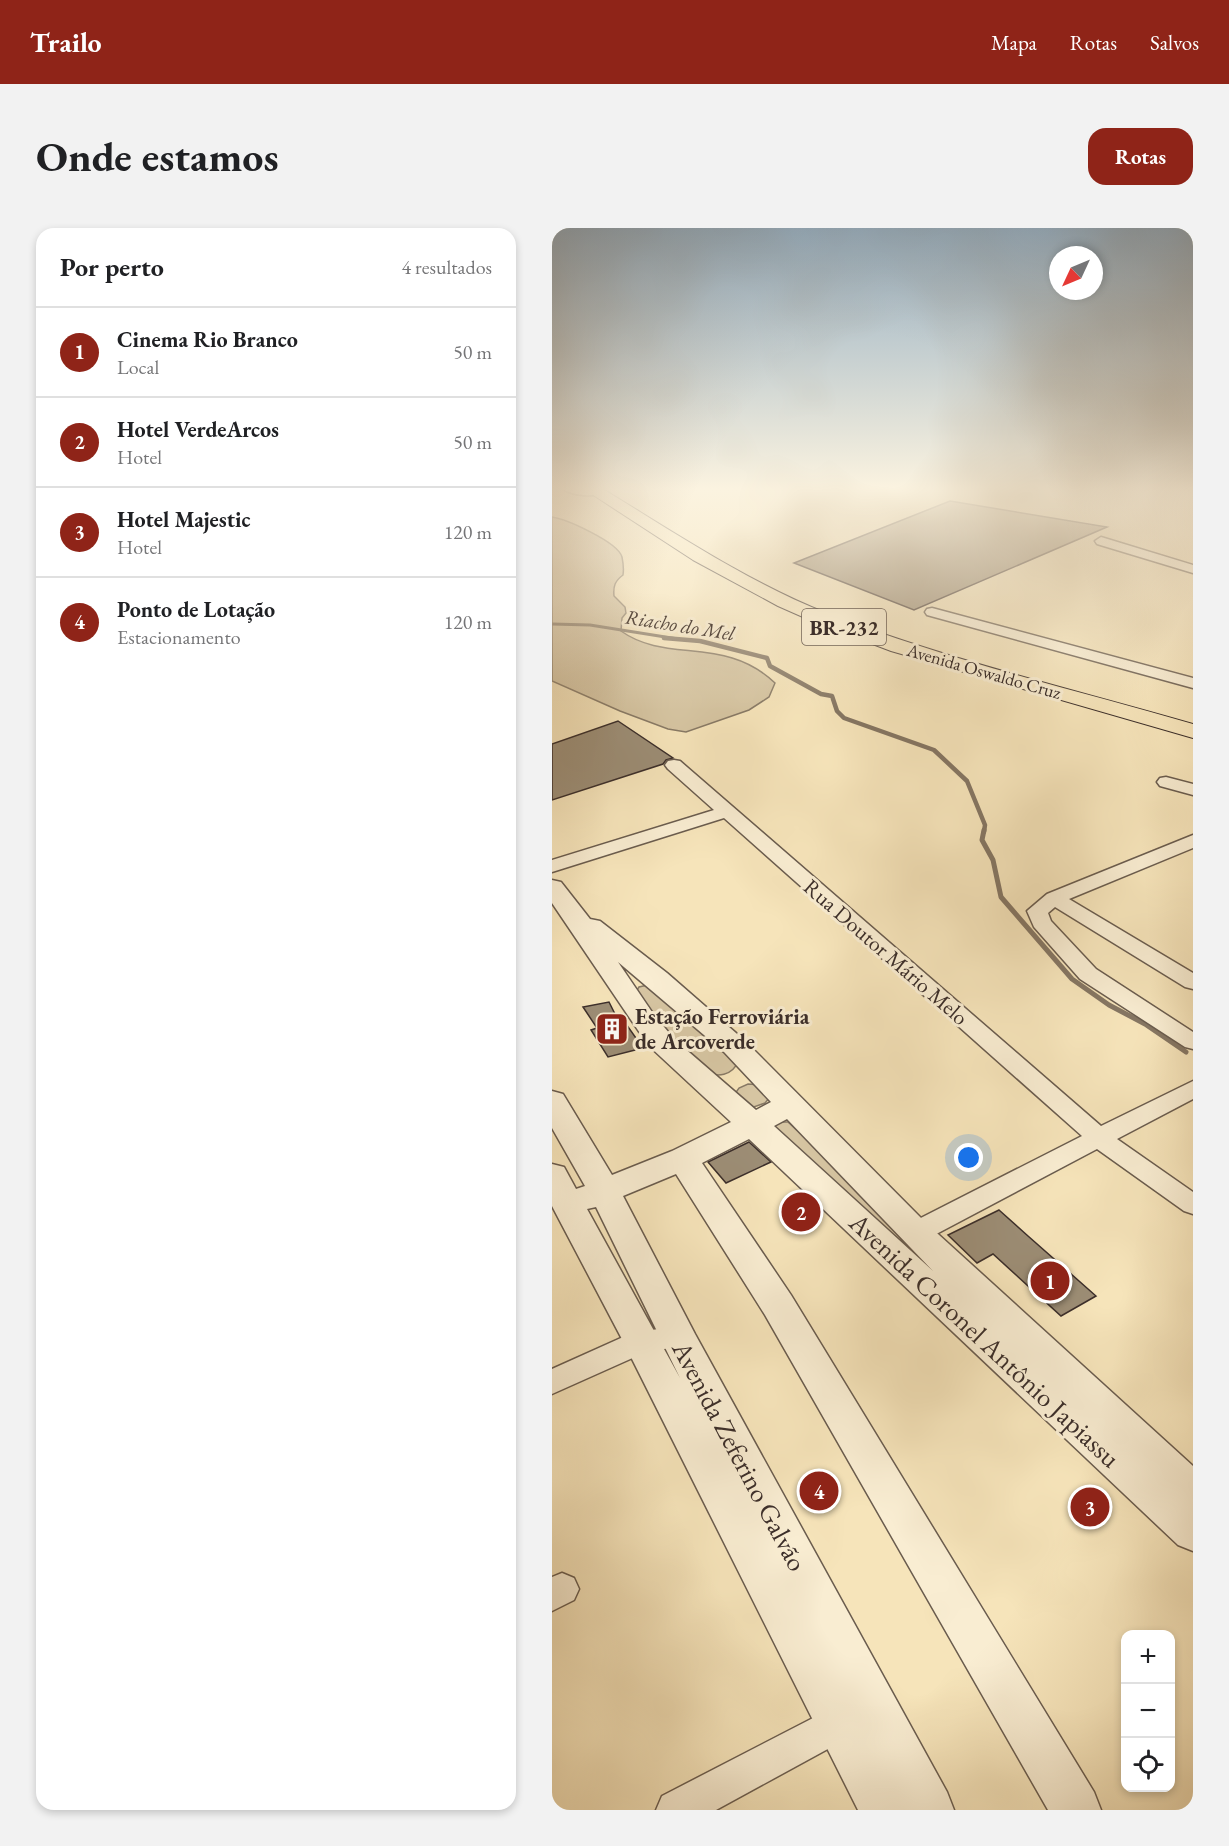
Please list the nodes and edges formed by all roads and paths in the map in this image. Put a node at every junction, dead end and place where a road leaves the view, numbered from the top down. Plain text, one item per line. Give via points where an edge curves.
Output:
1 (713, 563) edge
2 (1173, 563) edge
3 (1193, 569) edge
4 (932, 612) dead end
5 (1193, 683) edge
6 (1118, 710) junction
7 (1193, 726) edge
8 (1193, 731) edge
9 (674, 765) dead end
10 (1166, 782) dead end
11 (1193, 790) edge
12 (726, 812) junction
13 (1193, 841) edge
14 (1170, 849) junction
15 (1193, 862) edge
16 (552, 866) edge
17 (552, 887) edge
18 (1053, 898) junction
19 (575, 914) junction
20 (657, 979) junction
21 (1193, 982) edge
22 (623, 990) junction
23 (1193, 1042) edge
24 (758, 1069) junction
25 (713, 1088) junction
26 (1193, 1089) edge
27 (552, 1101) edge
28 (791, 1105) junction
29 (750, 1124) junction
30 (1099, 1138) junction
31 (683, 1159) junction
32 (559, 1189) edge
33 (605, 1192) junction
34 (1193, 1204) edge
35 (915, 1233) junction
36 (660, 1339) junction
37 (552, 1382) edge
38 (1144, 1467) junction
39 (1193, 1492) edge
40 (1193, 1532) edge
41 (855, 1715) junction
42 (676, 1810) edge
43 (885, 1810) edge
44 (929, 1810) edge
45 (1076, 1810) edge

1 - 6 highway, Avenida Oswaldo Cruz / BR-232 via 819,617 899,646
2 - 3 street
4 - 5 street
6 - 7 street
6 - 8 highway, Avenida Oswaldo Cruz / BR-232
9 - 12 street, Rua Doutor Mário Melo
10 - 11 street
12 - 16 street
12 - 30 street, Rua Doutor Mário Melo
13 - 14 street
14 - 15 street
14 - 18 street
17 - 19 street
18 - 21 street
18 - 23 street via 1036,911 1038,917 1075,961 1105,987
19 - 20 street
19 - 22 street, Avenida Coronel Antônio Japiassu
20 - 22 street via 636,979
20 - 24 street
22 - 25 street, Avenida Coronel Antônio Japiassu via 658,1039
24 - 25 street
24 - 28 street
25 - 29 street, Avenida Coronel Antônio Japiassu
26 - 30 street
27 - 33 street, Avenida Zeferino Galvão
28 - 29 street
28 - 35 street
29 - 31 street
29 - 38 street, Avenida Coronel Antônio Japiassu
30 - 34 street, Rua Doutor Mário Melo
30 - 35 street
31 - 33 street
31 - 45 street via 778,1305
32 - 33 street
32 - 36 street, Avenida Zeferino Galvão
33 - 36 street, Avenida Zeferino Galvão
35 - 38 street
36 - 37 street
36 - 41 street, Avenida Zeferino Galvão
38 - 39 street
38 - 40 street, Avenida Coronel Antônio Japiassu
41 - 42 street
41 - 43 street, Avenida Zeferino Galvão
41 - 44 street, Avenida Zeferino Galvão

